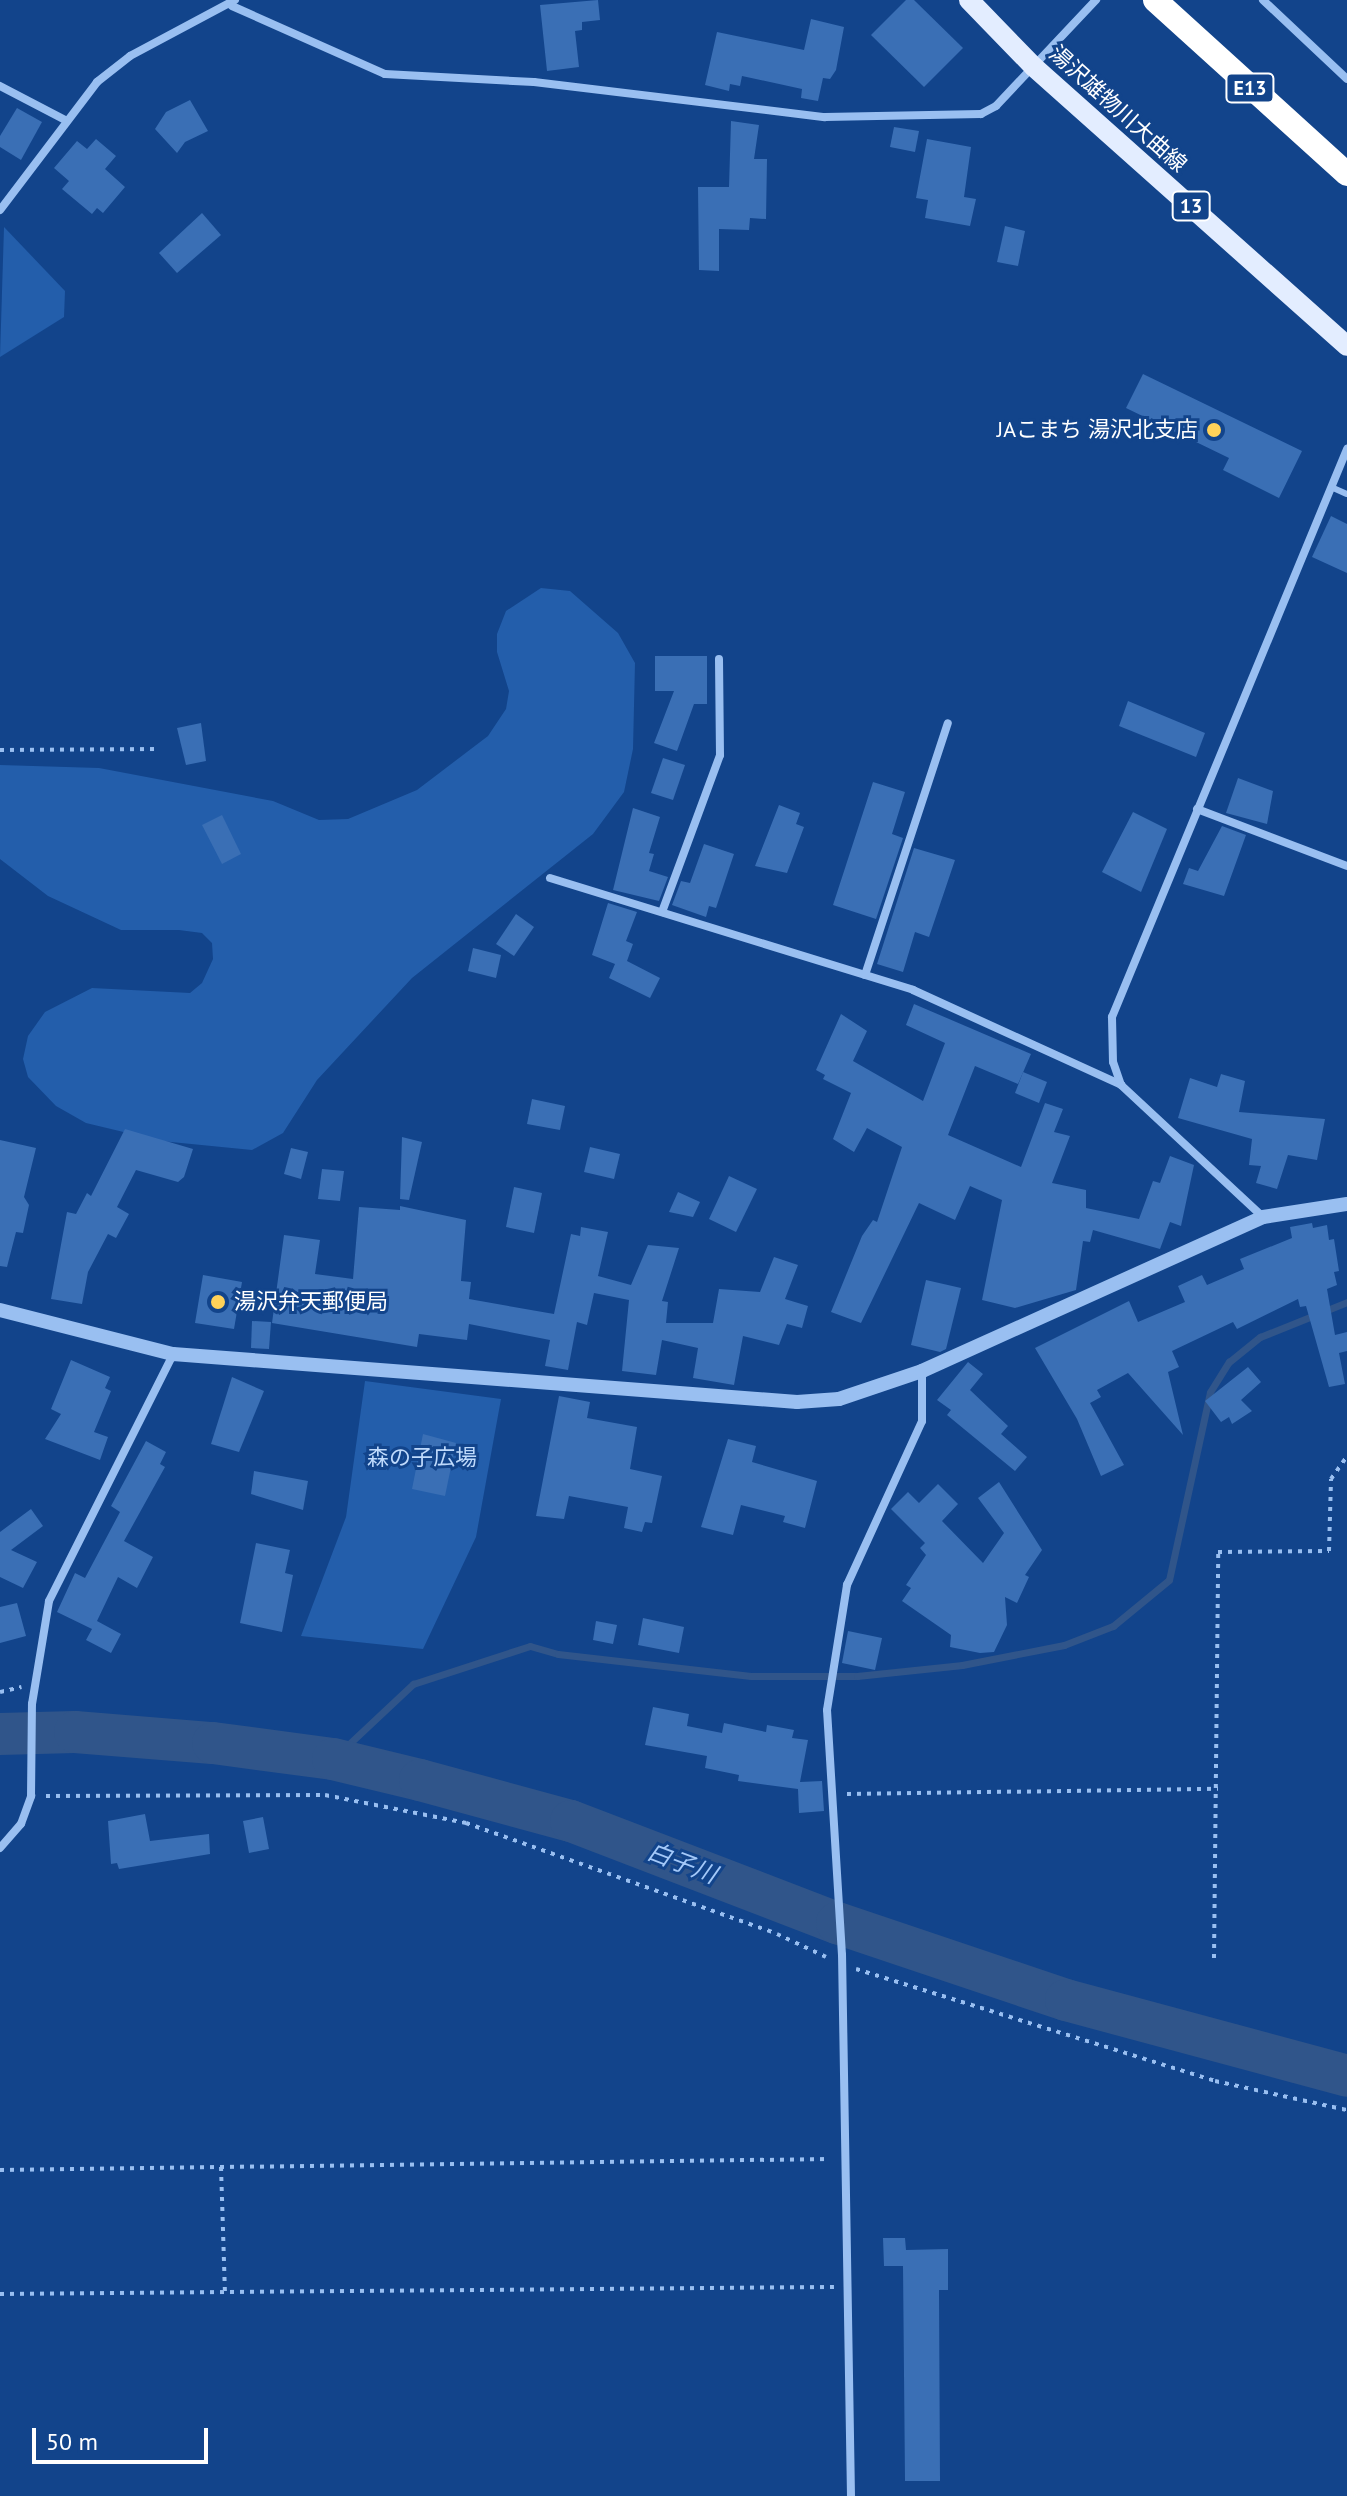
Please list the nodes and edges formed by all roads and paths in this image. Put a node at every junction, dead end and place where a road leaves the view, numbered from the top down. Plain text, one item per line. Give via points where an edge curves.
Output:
1 (969, 0) edge
2 (1096, 0) edge
3 (1155, 0) edge
4 (1263, 0) edge
5 (233, 3) edge
6 (1034, 67) junction
7 (1347, 79) edge
8 (0, 86) edge
9 (65, 120) junction
10 (1347, 174) edge
11 (0, 210) edge
12 (1347, 346) edge
13 (1347, 449) edge
14 (1331, 487) junction
15 (1347, 494) edge
16 (719, 659) dead end
17 (948, 723) dead end
18 (160, 749) dead end
19 (0, 750) edge
20 (1197, 809) junction
21 (1347, 866) edge
22 (550, 878) dead end
23 (662, 912) junction
24 (865, 975) junction
25 (1121, 1085) junction
26 (1347, 1204) edge
27 (1263, 1217) junction
28 (0, 1310) edge
29 (173, 1354) junction
30 (922, 1371) junction
31 (1347, 1456) edge
32 (1218, 1789) junction
33 (832, 1794) junction
34 (31, 1796) junction
35 (0, 1848) edge
36 (1214, 1958) dead end
37 (842, 1960) junction
38 (1347, 2110) edge
39 (847, 2159) junction
40 (221, 2167) junction
41 (0, 2170) edge
42 (847, 2287) junction
43 (0, 2294) edge
44 (225, 2295) junction
45 (851, 2496) edge

1 - 6 main road, 湯沢雄物川大曲線 / 13
2 - 6 street
3 - 10 highway, E13
4 - 7 street
5 - 6 street via 385,74 534,82 795,116 981,114
5 - 9 street via 130,56 97,82
6 - 12 main road, 湯沢雄物川大曲線 / 13
8 - 9 street
9 - 11 street
13 - 14 street
14 - 15 lane
14 - 20 street
16 - 23 street via 720,755
17 - 24 street
18 - 19 path
20 - 21 street
20 - 25 street via 1112,1017 1113,1062
22 - 23 street
23 - 24 street
24 - 25 street via 913,990
25 - 27 street
26 - 27 street
27 - 30 street
28 - 29 street
29 - 30 street via 797,1402 839,1399
29 - 34 street via 49,1601 32,1704
30 - 33 street via 922,1421 847,1585 831,1658
31 - 32 path via 1331,1479 1329,1551 1218,1552
32 - 33 path
32 - 36 path
33 - 37 street
34 - 35 street via 21,1824
34 - 37 path via 325,1795 466,1823
37 - 38 path via 1215,2081
37 - 39 street
39 - 40 path
39 - 42 street
40 - 41 path
40 - 44 path
42 - 44 path
42 - 45 street
43 - 44 path

